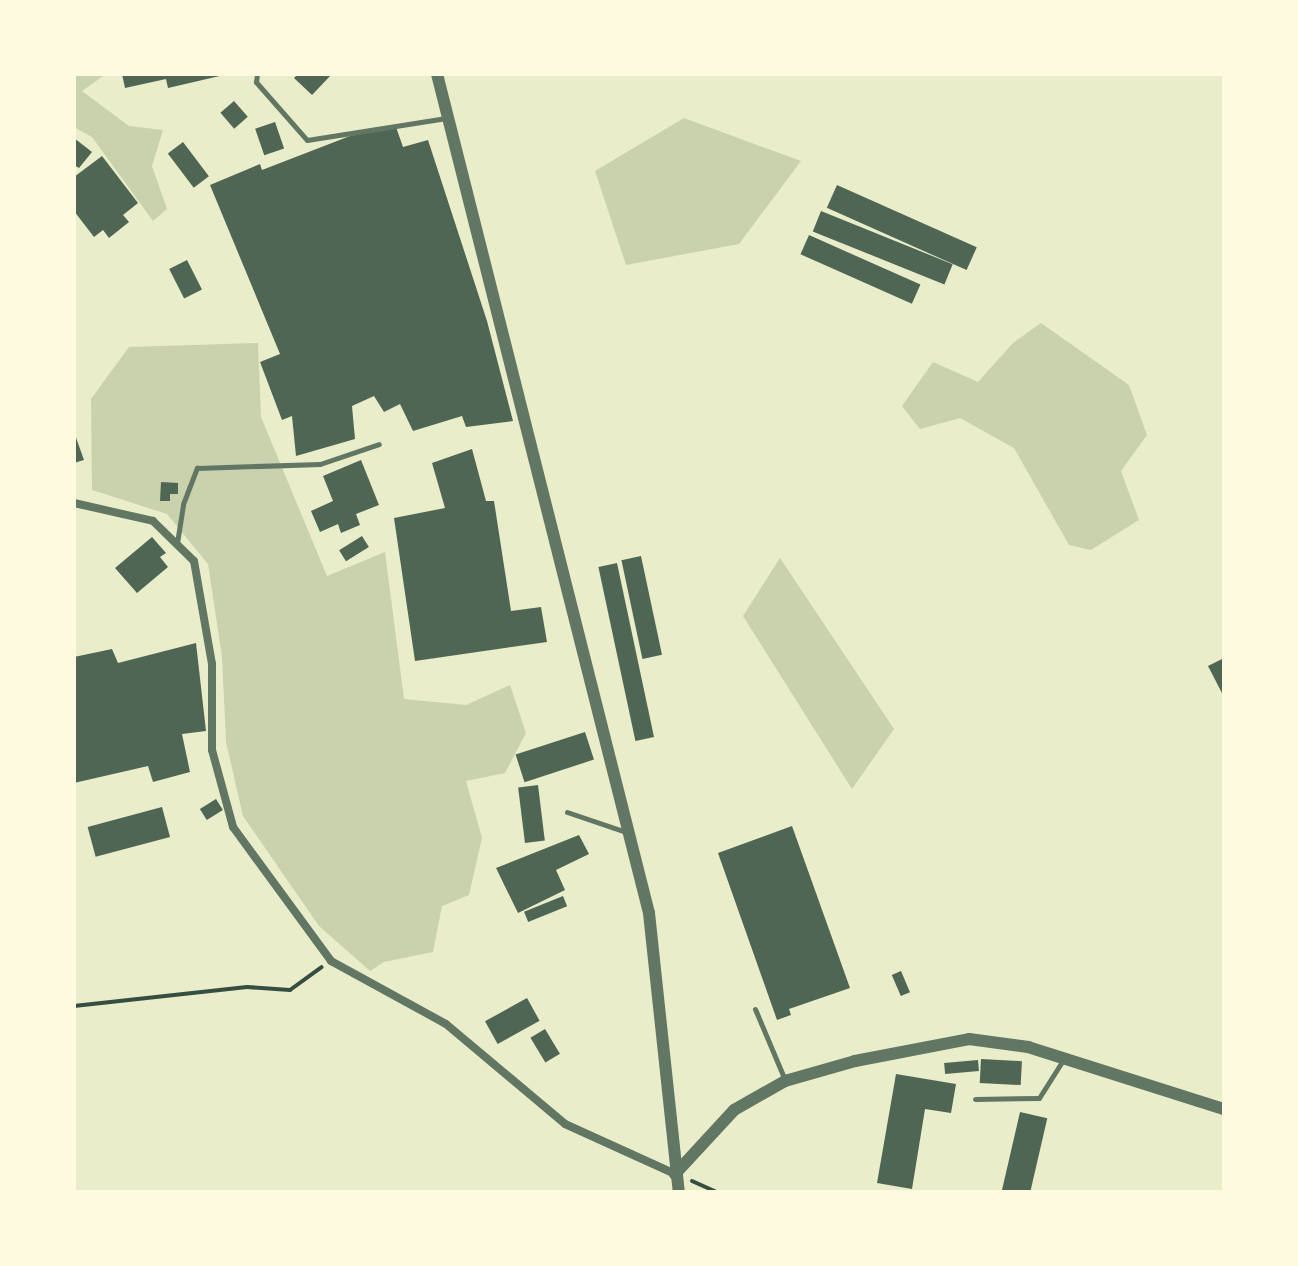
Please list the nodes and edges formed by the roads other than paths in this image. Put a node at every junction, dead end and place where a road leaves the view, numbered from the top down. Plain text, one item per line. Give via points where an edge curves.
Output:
1 (257, 74) edge
2 (437, 74) edge
3 (447, 118) junction
4 (379, 444) dead end
5 (74, 503) edge
6 (177, 544) junction
7 (567, 812) dead end
8 (630, 834) junction
9 (755, 1009) dead end
10 (1064, 1059) junction
11 (785, 1081) junction
12 (975, 1099) dead end
13 (1224, 1109) edge
14 (675, 1174) junction
15 (679, 1192) edge

1 - 3 lane via 256,82 307,140
2 - 3 street
3 - 8 street
4 - 6 lane via 320,464 197,468 183,504
5 - 6 street via 153,521
6 - 14 street via 194,561 212,664 212,750 233,827 331,961 446,1024 565,1124
7 - 8 lane
8 - 14 street via 649,913
9 - 11 lane
10 - 11 street via 1028,1047 969,1039
10 - 12 lane via 1039,1098
10 - 13 street
11 - 14 street via 734,1110
14 - 15 street

